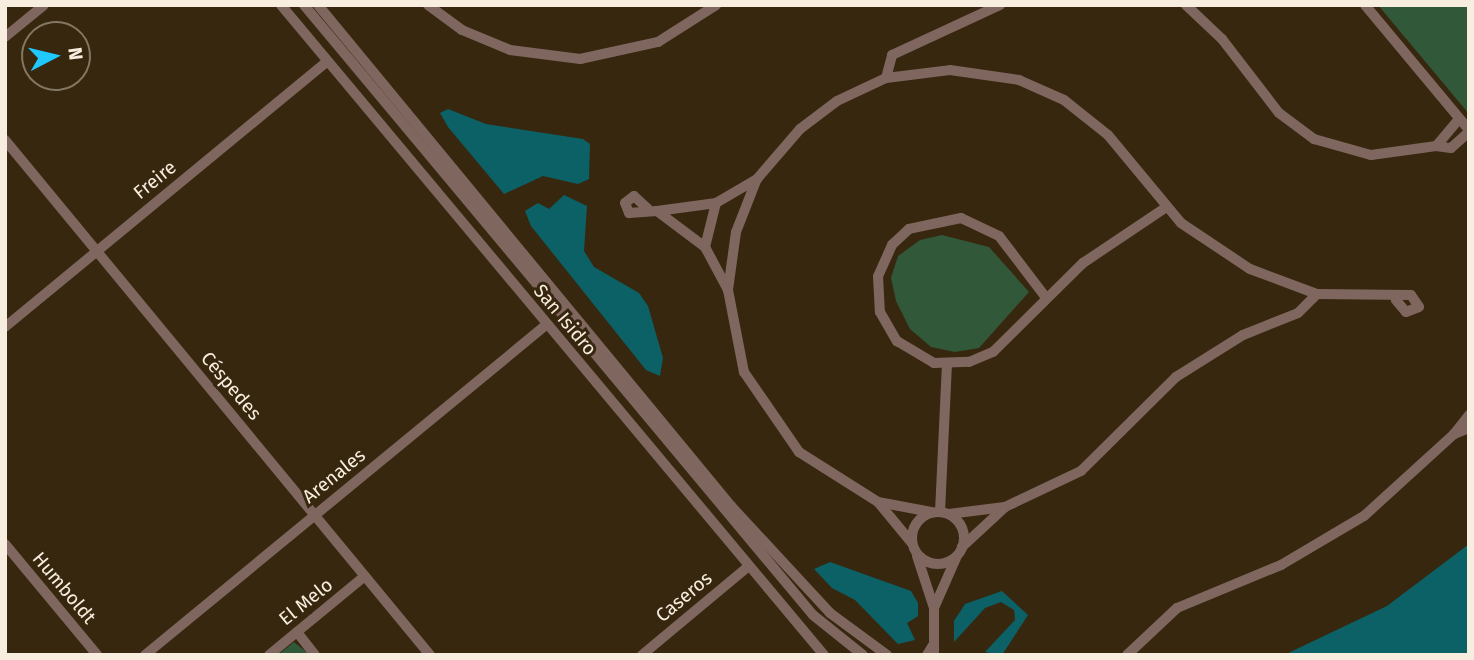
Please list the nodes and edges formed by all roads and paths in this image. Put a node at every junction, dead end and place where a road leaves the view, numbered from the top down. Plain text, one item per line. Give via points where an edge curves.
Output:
1 (44, 5) edge
2 (281, 5) edge
3 (304, 5) edge
4 (318, 5) edge
5 (428, 5) edge
6 (716, 5) edge
7 (1000, 5) edge
8 (1186, 5) edge
9 (1365, 5) edge
10 (5, 37) edge
11 (341, 40) junction
12 (328, 61) junction
13 (886, 78) junction
14 (1459, 119) junction
15 (1445, 131) junction
16 (1469, 131) edge
17 (5, 140) edge
18 (1457, 142) junction
19 (1436, 146) junction
20 (757, 179) junction
21 (716, 203) junction
22 (1165, 208) junction
23 (705, 247) junction
24 (97, 251) junction
25 (728, 290) junction
26 (1317, 294) junction
27 (1045, 295) junction
28 (1396, 300) dead end
29 (546, 325) junction
30 (5, 327) edge
31 (947, 366) junction
32 (1469, 415) edge
33 (1469, 428) edge
34 (1454, 434) junction
35 (714, 493) junction
36 (878, 502) junction
37 (1005, 507) junction
38 (941, 513) junction
39 (315, 515) junction
40 (5, 544) edge
41 (914, 549) junction
42 (960, 551) junction
43 (749, 566) junction
44 (365, 576) junction
45 (934, 608) junction
46 (297, 632) junction
47 (932, 651) edge
48 (1125, 653) edge
49 (97, 655) edge
50 (145, 655) edge
51 (269, 655) edge
52 (316, 655) edge
53 (430, 655) edge
54 (642, 655) edge
55 (824, 655) edge
56 (863, 655) edge
57 (887, 655) edge

1 - 10 street
2 - 12 street, San Isidro
3 - 11 street
4 - 11 street
5 - 6 street via 463,30 510,50 580,59 658,42
7 - 13 street via 892,55
8 - 19 street via 1222,39 1279,113 1314,139 1371,155
9 - 14 street
11 - 35 street
12 - 24 street, Freire
12 - 29 street, San Isidro
13 - 20 street via 818,113
13 - 22 street via 969,71 1042,89 1108,135
14 - 15 street
14 - 16 street
15 - 18 street
15 - 19 street
16 - 18 street
17 - 24 street, Céspedes
18 - 19 street via 1445,149
20 - 21 street
20 - 25 street via 736,232
21 - 23 street
21 - 23 street via 652,210
22 - 26 street via 1228,257
22 - 27 street
23 - 25 street
24 - 30 street, Freire
24 - 39 street, Céspedes
25 - 36 street via 738,356 773,422 815,466
26 - 28 street
26 - 37 street via 1298,313 1243,335 1176,377 1081,471
27 - 31 street via 993,352
27 - 31 street via 987,228 946,218 909,229 881,266 880,312 905,348
29 - 39 street, Arenales
29 - 43 street, San Isidro
31 - 38 street
32 - 34 street
33 - 34 street
34 - 48 street via 1387,498 1338,534 1177,608
35 - 56 street via 813,615
35 - 57 street via 815,598
36 - 38 street
36 - 41 street
37 - 38 street
37 - 42 street
38 - 41 street via 915,525
38 - 42 street via 962,528
39 - 44 street, Céspedes
39 - 50 street, Arenales
40 - 49 street, Humboldt
41 - 42 street via 937,565
41 - 45 street
42 - 45 street
43 - 54 street, Caseros
43 - 55 street, San Isidro
44 - 46 street, El Melo
44 - 53 street, Céspedes
45 - 47 street
46 - 51 street, El Melo
46 - 52 street

